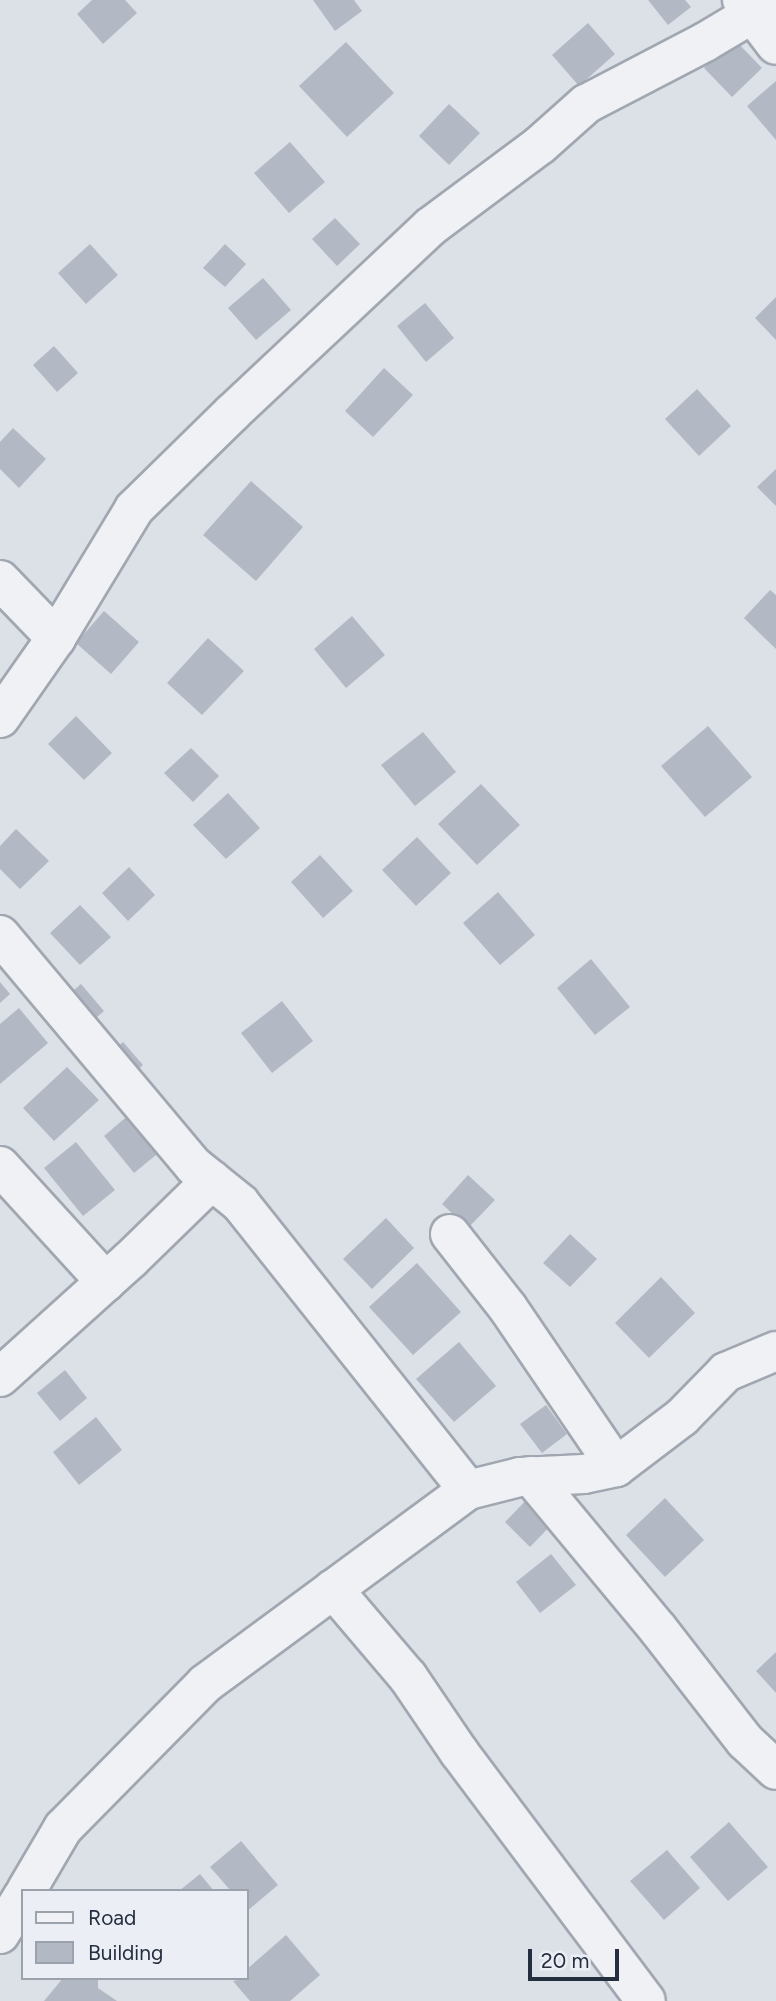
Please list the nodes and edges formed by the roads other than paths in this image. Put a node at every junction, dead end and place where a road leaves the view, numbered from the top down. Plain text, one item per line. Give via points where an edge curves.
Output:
1 (754, 5) edge
2 (776, 44) edge
3 (0, 580) edge
4 (56, 638) junction
5 (0, 718) edge
6 (0, 935) edge
7 (0, 1166) edge
8 (212, 1180) junction
9 (450, 1234) dead end
10 (106, 1282) junction
11 (776, 1351) edge
12 (0, 1377) edge
13 (616, 1467) junction
14 (531, 1476) junction
15 (468, 1490) junction
16 (333, 1589) junction
17 (776, 1770) edge
18 (27, 1889) edge
19 (21, 1899) edge
20 (0, 1934) edge
21 (646, 2001) edge

1 - 2 street
1 - 4 street via 586,104 430,228 134,509
3 - 4 street
4 - 5 street
6 - 8 street via 194,1166
7 - 10 street
8 - 10 street
8 - 15 street via 240,1203
9 - 13 street via 522,1326
10 - 12 street
11 - 13 street via 726,1372 682,1417
13 - 14 street via 584,1474
14 - 15 street
14 - 17 street via 745,1741
15 - 16 street
16 - 18 street via 205,1684 63,1828
16 - 21 street via 408,1677
19 - 20 street

